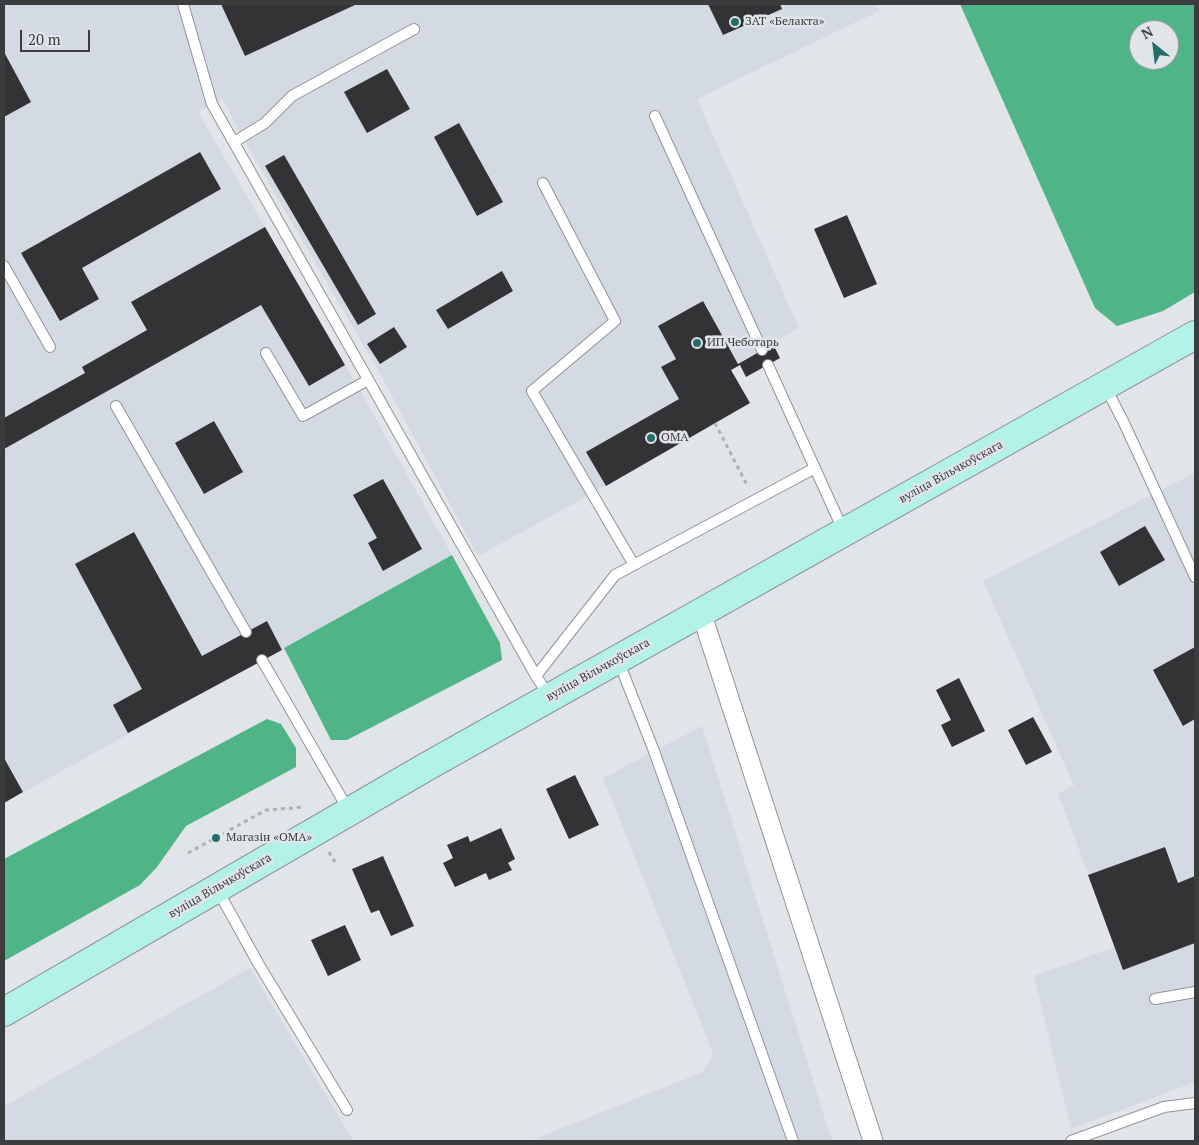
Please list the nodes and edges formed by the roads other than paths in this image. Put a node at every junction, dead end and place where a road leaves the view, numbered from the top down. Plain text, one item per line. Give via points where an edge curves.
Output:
1 (183, 4) edge
2 (414, 29) dead end
3 (656, 116) dead end
4 (234, 142) junction
5 (543, 183) dead end
6 (4, 266) edge
7 (1195, 335) edge
8 (50, 348) dead end
9 (762, 350) dead end
10 (266, 353) dead end
11 (768, 365) dead end
12 (368, 380) junction
13 (1105, 386) junction
14 (116, 406) dead end
15 (815, 468) junction
16 (844, 532) junction
17 (634, 565) junction
18 (1195, 577) edge
19 (701, 612) junction
20 (246, 632) dead end
21 (617, 659) junction
22 (262, 660) dead end
23 (543, 687) junction
24 (350, 811) junction
25 (216, 888) junction
26 (1195, 992) edge
27 (1155, 999) dead end
28 (4, 1012) edge
29 (1195, 1104) edge
30 (348, 1110) dead end
31 (793, 1141) edge
32 (873, 1141) edge
33 (1072, 1141) edge

1 - 4 lane via 212,104
2 - 4 lane via 292,96 265,123
3 - 9 lane
4 - 12 lane
5 - 17 lane via 615,321 532,391
6 - 8 lane
7 - 13 main road, вуліца Вільчкоўскага
10 - 12 lane via 302,416
11 - 15 lane
12 - 23 lane
13 - 16 main road, вуліца Вільчкоўскага
13 - 18 lane
14 - 20 lane
15 - 16 lane
15 - 17 lane
16 - 19 main road, вуліца Вільчкоўскага
17 - 23 lane via 615,575
19 - 21 main road, вуліца Вільчкоўскага
19 - 32 street
21 - 23 main road, вуліца Вільчкоўскага
21 - 31 lane via 654,751
22 - 24 lane
23 - 24 main road, вуліца Вільчкоўскага
24 - 25 main road, вуліца Вільчкоўскага
25 - 28 main road, вуліца Вільчкоўскага
25 - 30 lane via 258,964
26 - 27 lane
29 - 33 lane via 1164,1107

